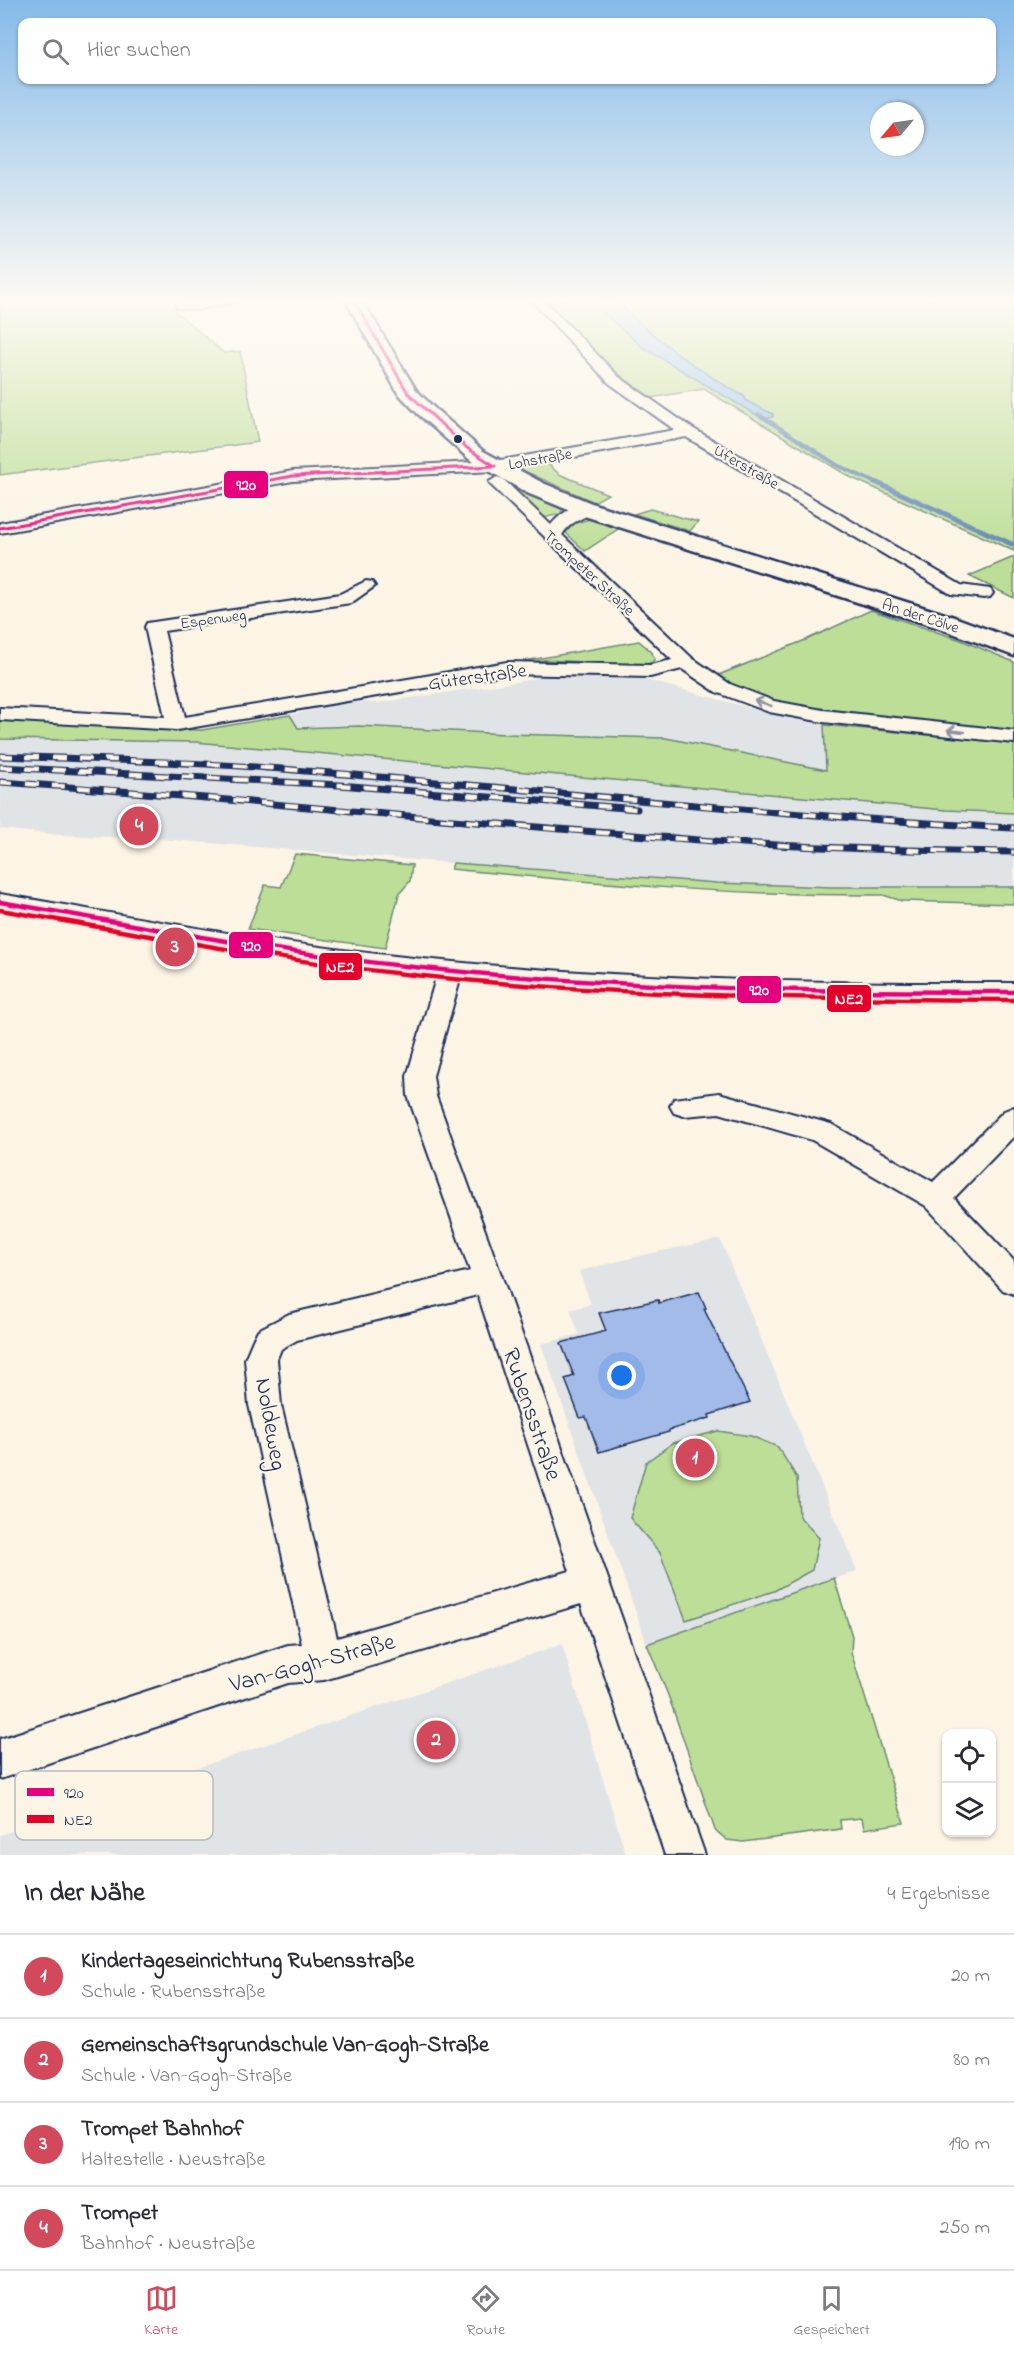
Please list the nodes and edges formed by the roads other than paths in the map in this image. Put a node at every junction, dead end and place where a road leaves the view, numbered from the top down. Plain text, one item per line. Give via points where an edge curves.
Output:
1 (404, 386) edge
2 (622, 386) edge
3 (688, 432) junction
4 (496, 474) junction
5 (586, 509) junction
6 (0, 528) edge
7 (552, 537) junction
8 (366, 586) dead end
9 (984, 593) dead end
10 (1014, 648) edge
11 (685, 662) junction
12 (0, 714) edge
13 (177, 724) junction
14 (1014, 737) edge
15 (0, 902) edge
16 (450, 971) junction
17 (1014, 992) edge
18 (684, 1106) dead end
19 (1014, 1118) edge
20 (936, 1198) junction
21 (488, 1280) junction
22 (1014, 1281) edge
23 (592, 1583) junction
24 (324, 1662) junction
25 (0, 1759) edge
26 (685, 1855) edge

1 - 4 street, Trompeter Straße
2 - 3 street, Uferstraße
3 - 4 street, Lohstraße
3 - 9 street, Uferstraße via 957,590
4 - 5 street, An der Cölve
4 - 6 street, Lohstraße via 293,476
4 - 7 street, Trompeter Straße
5 - 7 street via 563,520
5 - 10 street, An der Cölve via 945,622
7 - 11 street, Trompeter Straße
8 - 13 street, Espenweg via 345,599 154,627
11 - 13 street, Güterstraße via 650,671 507,668
14 -> 11 street via 823,716 769,706 723,688
12 - 13 street, Güterstraße
15 - 16 street via 266,947
16 - 17 street via 652,986 853,994
16 - 21 street, Rubensstraße via 420,1076 422,1096
18 - 20 street via 719,1103 821,1132
19 - 20 street
20 - 22 street
21 - 23 street, Rubensstraße
21 - 24 street, Noldeweg via 290,1328 269,1340 261,1359 265,1405
23 - 24 street, Van-Gogh-Straße
23 - 26 street, Rubensstraße
24 - 25 street, Van-Gogh-Straße via 288,1664

